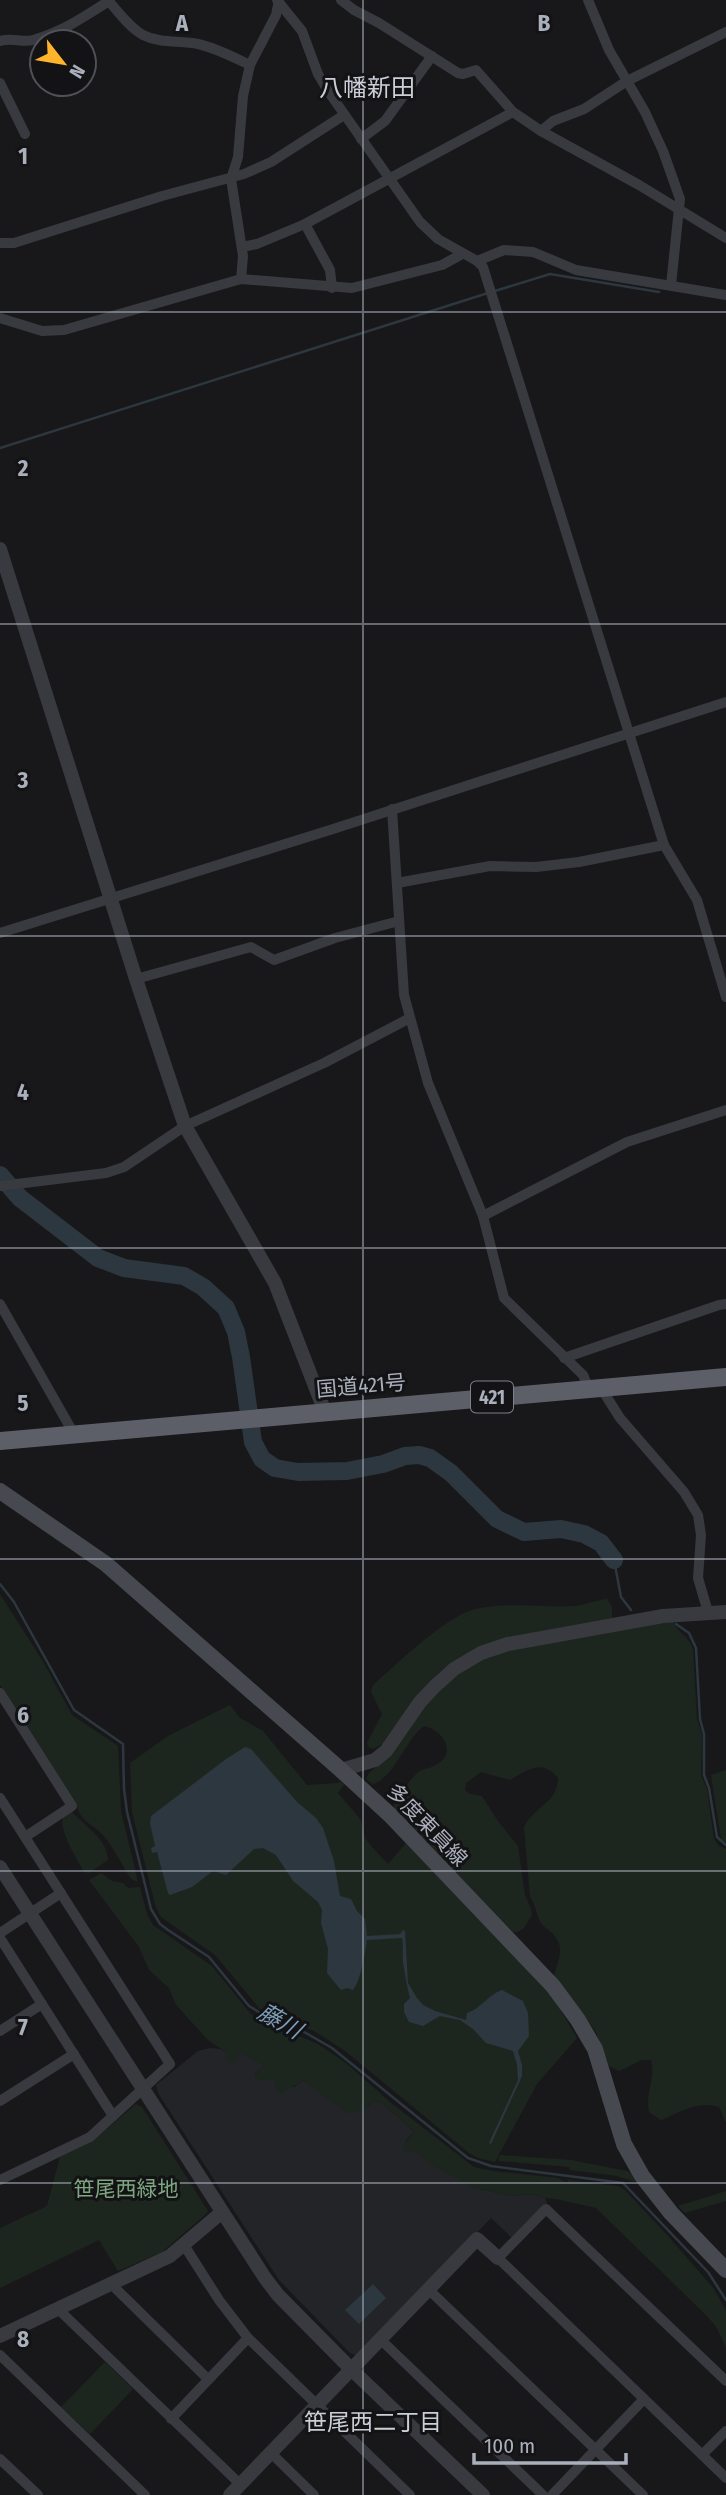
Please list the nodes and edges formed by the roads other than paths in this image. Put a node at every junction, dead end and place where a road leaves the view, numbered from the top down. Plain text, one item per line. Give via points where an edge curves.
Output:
1 (341, 0) edge
2 (588, 0) edge
3 (108, 1) edge
4 (278, 1) edge
5 (726, 32) edge
6 (0, 41) edge
7 (432, 57) junction
8 (250, 65) junction
9 (627, 81) junction
10 (0, 83) edge
11 (513, 112) junction
12 (344, 115) junction
13 (541, 131) junction
14 (25, 134) dead end
15 (361, 139) junction
16 (388, 178) junction
17 (231, 179) junction
18 (680, 209) junction
19 (305, 224) junction
20 (726, 238) edge
21 (0, 243) edge
22 (242, 247) junction
23 (462, 254) junction
24 (477, 261) junction
25 (241, 279) junction
26 (671, 285) junction
27 (332, 288) junction
28 (726, 295) edge
29 (0, 318) edge
30 (0, 548) edge
31 (726, 702) edge
32 (630, 732) junction
33 (392, 809) junction
34 (664, 845) junction
35 (397, 883) junction
36 (111, 898) junction
37 (399, 922) junction
38 (0, 933) edge
39 (136, 979) junction
40 (726, 997) edge
41 (410, 1018) junction
42 (726, 1110) edge
43 (185, 1126) junction
44 (2, 1186) edge
45 (483, 1216) junction
46 (0, 1304) edge
47 (726, 1304) edge
48 (564, 1357) junction
49 (726, 1377) edge
50 (595, 1388) junction
51 (325, 1412) junction
52 (74, 1434) junction
53 (0, 1441) edge
54 (0, 1491) edge
55 (708, 1612) junction
56 (726, 1612) edge
57 (0, 1693) edge
58 (341, 1770) junction
59 (0, 1798) edge
60 (25, 1837) junction
61 (0, 1867) edge
62 (61, 1893) junction
63 (30, 1914) junction
64 (0, 1936) edge
65 (11, 1955) junction
66 (0, 1962) edge
67 (42, 2004) junction
68 (0, 2031) edge
69 (74, 2054) junction
70 (143, 2090) junction
71 (0, 2101) edge
72 (113, 2116) junction
73 (0, 2180) edge
74 (222, 2212) junction
75 (184, 2245) junction
76 (498, 2258) junction
77 (726, 2270) edge
78 (111, 2284) junction
79 (428, 2289) junction
80 (58, 2309) junction
81 (0, 2336) edge
82 (248, 2338) junction
83 (380, 2339) junction
84 (0, 2355) edge
85 (351, 2369) junction
86 (208, 2379) junction
87 (726, 2381) edge
88 (644, 2399) junction
89 (317, 2405) junction
90 (171, 2419) junction
91 (726, 2431) edge
92 (596, 2449) junction
93 (271, 2453) junction
94 (702, 2455) junction
95 (0, 2459) edge
96 (726, 2478) edge
97 (235, 2490) edge
98 (38, 2495) edge
99 (145, 2495) edge
100 (314, 2495) edge
101 (410, 2495) edge
102 (483, 2495) edge
103 (543, 2495) edge
104 (552, 2495) edge
105 (643, 2495) edge

1 - 7 street
2 - 9 street
3 - 6 street via 70,27 31,41
3 - 8 street via 146,36 197,44
4 - 8 street via 276,15
4 - 12 street via 302,31 318,74
5 - 9 street
7 - 11 street via 458,73 476,70
7 - 15 street via 385,121
8 - 17 street
9 - 13 street
9 - 18 street via 663,151
10 - 14 street
11 - 13 street
11 - 16 street
12 - 15 street
12 - 17 street via 271,162
13 - 18 street
15 - 16 street
16 - 19 street
16 - 23 street via 420,222
17 - 21 street via 14,243
17 - 22 street
18 - 20 street
18 - 26 street
19 - 22 street
19 - 27 street via 330,270
22 - 25 street
23 - 24 street
23 - 27 street via 442,265 365,286
24 - 26 street via 504,250 533,252 576,270
24 - 32 street via 483,267
25 - 27 street
25 - 29 street via 64,330 42,331
26 - 28 street
30 - 36 street
31 - 32 street
32 - 33 street
32 - 34 street
33 - 35 street
33 - 36 street
34 - 35 street via 579,862 490,866
34 - 40 street via 697,900
35 - 37 street
36 - 38 street
36 - 39 street
37 - 39 street via 274,960 251,947
37 - 41 street
39 - 43 street
41 - 43 street
41 - 45 street via 428,1083
42 - 45 street via 627,1142
43 - 44 street via 124,1167 106,1173
43 - 51 street via 275,1283
45 - 48 street via 505,1298
46 - 52 street
47 - 48 street
48 - 50 street
49 - 50 highway, 国道421号 / 421
50 - 51 highway, 国道421号 / 421
50 - 55 street via 684,1492 698,1515 698,1578
51 - 52 highway, 国道421号 / 421
52 - 53 highway, 国道421号 / 421
54 - 58 main road, 多度東員線 via 106,1564
55 - 56 street
55 - 58 street via 650,1618 481,1653 435,1686 386,1751 375,1760
57 - 60 street via 72,1806
58 - 77 main road, 多度東員線 via 553,1986 595,2049 624,2144 642,2176
59 - 60 street
60 - 62 street
61 - 63 street
62 - 63 street
62 - 70 street via 170,2064
63 - 64 street
63 - 70 street
64 - 65 street
65 - 66 street
65 - 67 street
67 - 68 street
67 - 69 street
69 - 71 street
69 - 72 street
70 - 72 street
70 - 74 street
72 - 73 street via 90,2137
74 - 75 street
74 - 85 street via 278,2295
75 - 78 street
75 - 82 street
76 - 79 street via 477,2239
76 - 87 street via 546,2208
76 - 88 street
78 - 80 street
78 - 86 street
79 - 83 street
79 - 92 street
80 - 81 street
80 - 90 street
82 - 86 street
82 - 89 street
83 - 85 street
83 - 103 street
84 - 99 street
85 - 89 street
85 - 102 street
86 - 90 street
88 - 92 street
88 - 94 street
89 - 93 street
89 - 101 street
90 - 97 street
91 - 94 street
92 - 104 street
92 - 105 street
93 - 97 street
93 - 100 street
94 - 96 street
95 - 98 street

